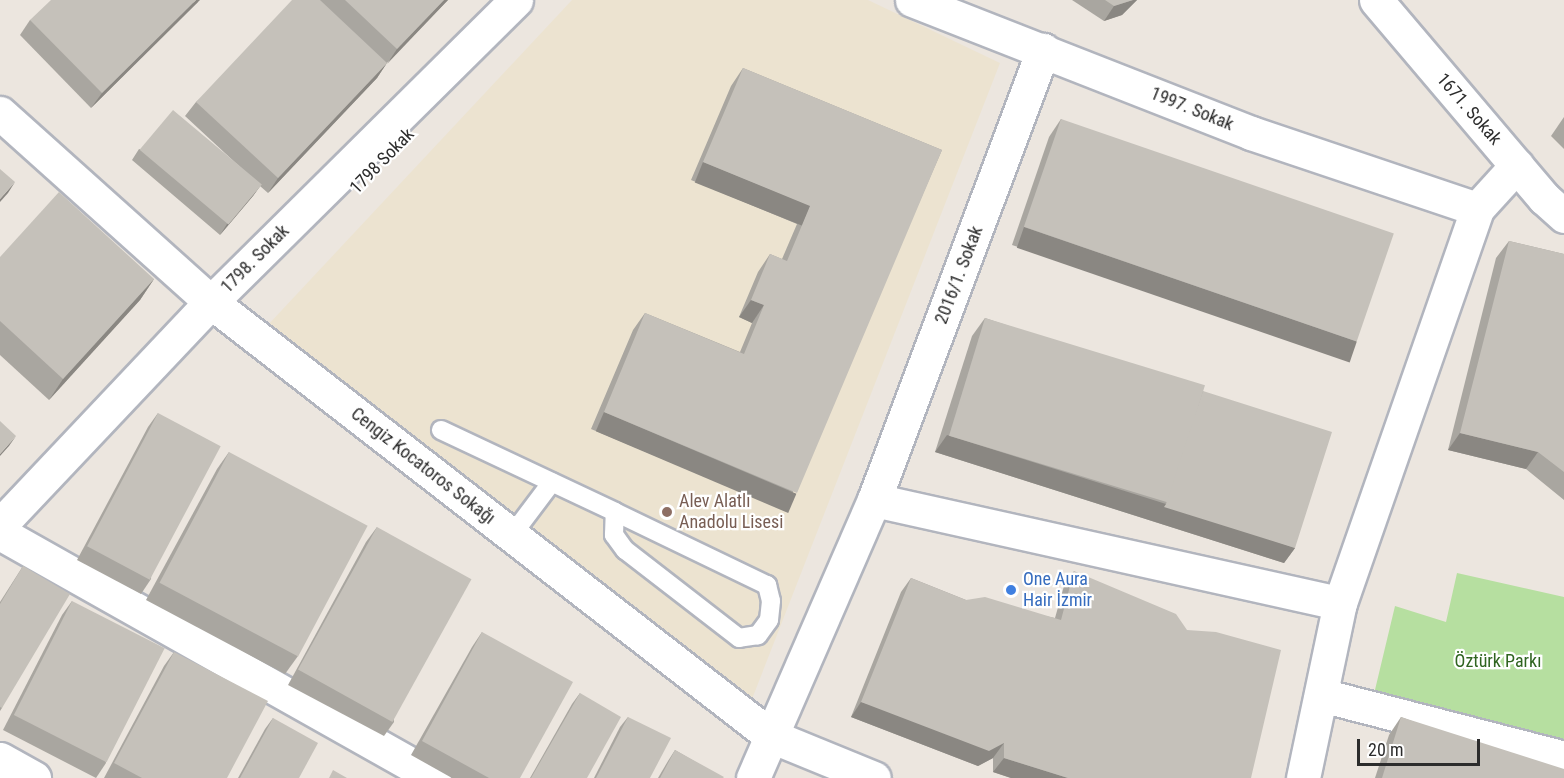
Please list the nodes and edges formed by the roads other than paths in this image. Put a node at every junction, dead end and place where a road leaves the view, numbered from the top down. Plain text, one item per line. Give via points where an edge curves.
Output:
1 (516, 0) edge
2 (538, 0) edge
3 (912, 0) edge
4 (1376, 0) edge
5 (1043, 51) junction
6 (0, 113) edge
7 (1517, 165) junction
8 (1477, 209) junction
9 (1564, 216) edge
10 (211, 302) junction
11 (441, 430) dead end
12 (552, 482) junction
13 (874, 500) junction
14 (615, 512) junction
15 (0, 525) edge
16 (0, 533) edge
17 (512, 535) junction
18 (1340, 603) junction
19 (1321, 695) junction
20 (771, 736) junction
21 (1564, 758) edge
22 (0, 759) edge
23 (34, 778) edge
24 (434, 778) edge
25 (753, 778) edge
26 (874, 778) edge
27 (1303, 778) edge

1 - 10 street, 1798. Sokak
2 - 10 street, 1798 Sokak via 268,277
3 - 5 street, 1997. Sokak
4 - 7 street, 1671. Sokak
5 - 8 street, 1997. Sokak via 1251,133
5 - 13 street, 2016/1. Sokak
6 - 10 street, Cengiz Kocatoros Sokağı
7 - 8 street
7 - 9 street, 1671. Sokak
8 - 18 street
10 - 15 street, 1798. Sokak
10 - 17 street, Cengiz Kocatoros Sokağı
11 - 12 lane
12 - 14 lane
12 - 17 lane
13 - 18 street
13 - 20 street, 2016/1. Sokak
14 - 14 lane via 767,585 771,601 769,620 758,635 739,638 625,550 614,535
16 - 24 street
17 - 20 street, Cengiz Kocatoros Sokağı
18 - 19 street
19 - 21 street
19 - 27 street
20 - 25 street, 2016/1. Sokak
20 - 26 street, Cengiz Kocatoros Sokağı
22 - 23 street

